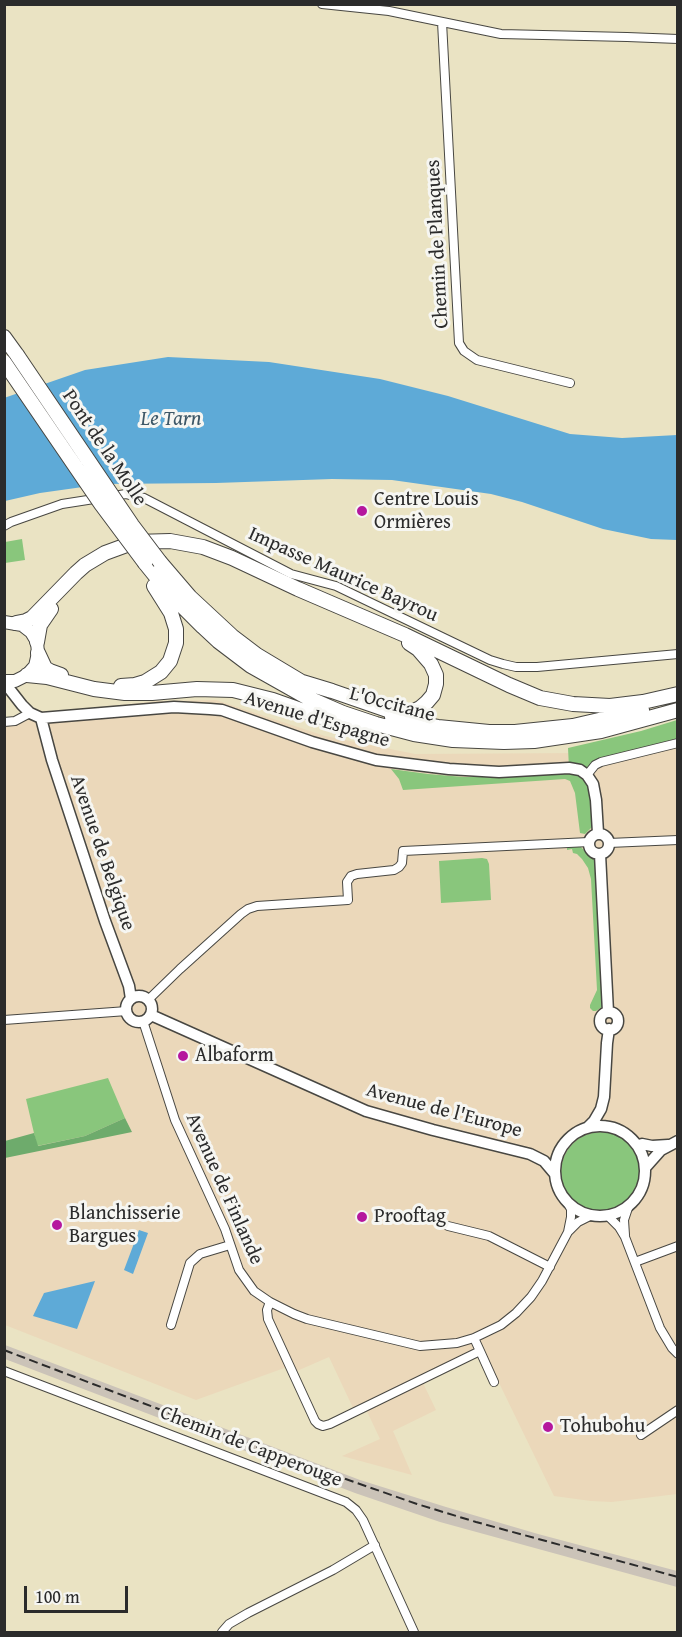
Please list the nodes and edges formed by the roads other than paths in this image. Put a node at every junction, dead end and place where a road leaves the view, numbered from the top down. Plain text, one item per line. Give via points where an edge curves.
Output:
1 (322, 4) edge
2 (442, 22) junction
3 (678, 39) edge
4 (4, 337) edge
5 (11, 359) edge
6 (570, 383) dead end
7 (4, 526) edge
8 (160, 562) joint
9 (141, 564) junction
10 (10, 622) edge
11 (38, 648) junction
12 (678, 654) edge
13 (24, 677) junction
14 (299, 681) junction
15 (4, 682) edge
16 (678, 696) edge
17 (19, 700) junction
18 (678, 710) edge
19 (30, 713) junction
20 (40, 718) junction
21 (4, 722) edge
22 (453, 740) junction
23 (678, 743) edge
24 (587, 775) junction
25 (598, 833) junction
26 (678, 840) edge
27 (589, 843) junction
28 (609, 843) junction
29 (600, 854) junction
30 (131, 999) junction
31 (148, 1000) junction
32 (127, 1011) junction
33 (147, 1018) junction
34 (4, 1020) edge
35 (604, 1097) junction
36 (588, 1127) junction
37 (618, 1130) junction
38 (673, 1143) edge
39 (638, 1146) junction
40 (561, 1149) junction
41 (530, 1154) junction
42 (645, 1168) junction
43 (555, 1174) junction
44 (566, 1200) junction
45 (629, 1205) junction
46 (592, 1215) junction
47 (607, 1215) junction
48 (448, 1226) dead end
49 (568, 1232) junction
50 (625, 1237) junction
51 (230, 1245) junction
52 (678, 1246) edge
53 (635, 1262) junction
54 (550, 1267) junction
55 (270, 1302) junction
56 (171, 1325) dead end
57 (474, 1338) junction
58 (480, 1351) junction
59 (678, 1354) edge
60 (4, 1371) edge
61 (494, 1382) dead end
62 (678, 1410) edge
63 (641, 1435) dead end
64 (375, 1545) junction
65 (222, 1632) edge
66 (414, 1632) edge

1 - 2 street via 389,11
2 - 3 street via 501,34
2 - 6 street, Chemin de Planques via 459,343 477,360
4 - 5 highway
5 - 8 highway, Pont de la Molle, bridge
5 - 9 highway, Pont de la Molle, bridge
7 - 12 street, Impasse Maurice Bayrou via 62,504 126,494 144,498 291,574 336,586 503,664 537,667
8 - 14 highway, L'Occitane via 232,636
9 - 11 highway via 171,613 176,629 170,661 160,672 135,685 107,685 56,674 45,668
9 - 22 highway, L'Occitane via 210,634 269,677 354,717
10 - 11 main road via 31,632
10 - 16 highway via 32,618 76,573 105,553 135,542 170,541 232,558 540,698 610,706
11 - 13 main road via 35,666
11 - 14 highway via 45,615 86,573 106,559 137,547 169,546 225,561 408,643 426,656 436,675 433,695 427,702 403,713
13 - 15 main road
13 - 17 street via 18,690
13 - 22 highway via 47,677 125,693 234,690 407,739
14 - 16 highway, L'Occitane via 353,705 408,722 489,732 573,726 640,711
15 - 17 street
17 - 19 street
18 - 22 highway, L'Occitane via 564,738
19 - 20 street
19 - 21 street
20 - 24 street, Avenue d'Espagne via 174,707 216,709 376,760 499,772 569,768
20 - 30 street, Avenue de Belgique
23 - 24 street via 601,762
24 - 25 street via 593,784
25 - 27 street
25 - 28 street via 605,835
26 - 28 street
27 - 29 street via 592,851
27 - 31 street via 403,851 402,863 394,870 351,876 347,882 348,900 248,909
28 - 29 street via 608,849
29 - 35 street via 608,1012 600,1022 609,1029
30 - 31 street
30 - 32 street
31 - 33 street via 152,1007
32 - 33 street via 132,1020
32 - 34 street
33 - 41 street, Avenue de l'Europe via 366,1111
33 - 51 street, Avenue de Finlande via 175,1120
35 - 36 street via 598,1115
35 - 37 street via 608,1116
36 - 37 street
36 - 40 street via 572,1135
37 - 39 street
38 - 39 street
38 - 42 street
39 - 42 street
40 - 41 street, Avenue de l'Europe
40 - 43 street
41 - 43 street, Avenue de l'Europe via 544,1161
42 - 45 street via 644,1182
43 - 44 street
44 - 46 street
44 - 49 street via 571,1209
45 - 47 street
45 - 50 street via 624,1220
46 - 47 street
46 - 49 street
47 - 50 street
48 - 54 street via 489,1236
49 - 54 street, Avenue de Finlande
50 - 53 street
51 - 55 street, Avenue de Finlande via 245,1279
51 - 56 street via 200,1254 190,1263
52 - 53 street
53 - 59 street via 660,1328
54 - 57 street, Avenue de Finlande via 516,1313
55 - 57 street, Avenue de Finlande via 307,1319 420,1346
55 - 58 street via 268,1319 315,1420 323,1426
57 - 58 street
58 - 61 street
60 - 64 street, Chemin de Capperouge via 342,1499 356,1510
62 - 63 street
64 - 65 street via 248,1613
64 - 66 street, Chemin de Capperouge

